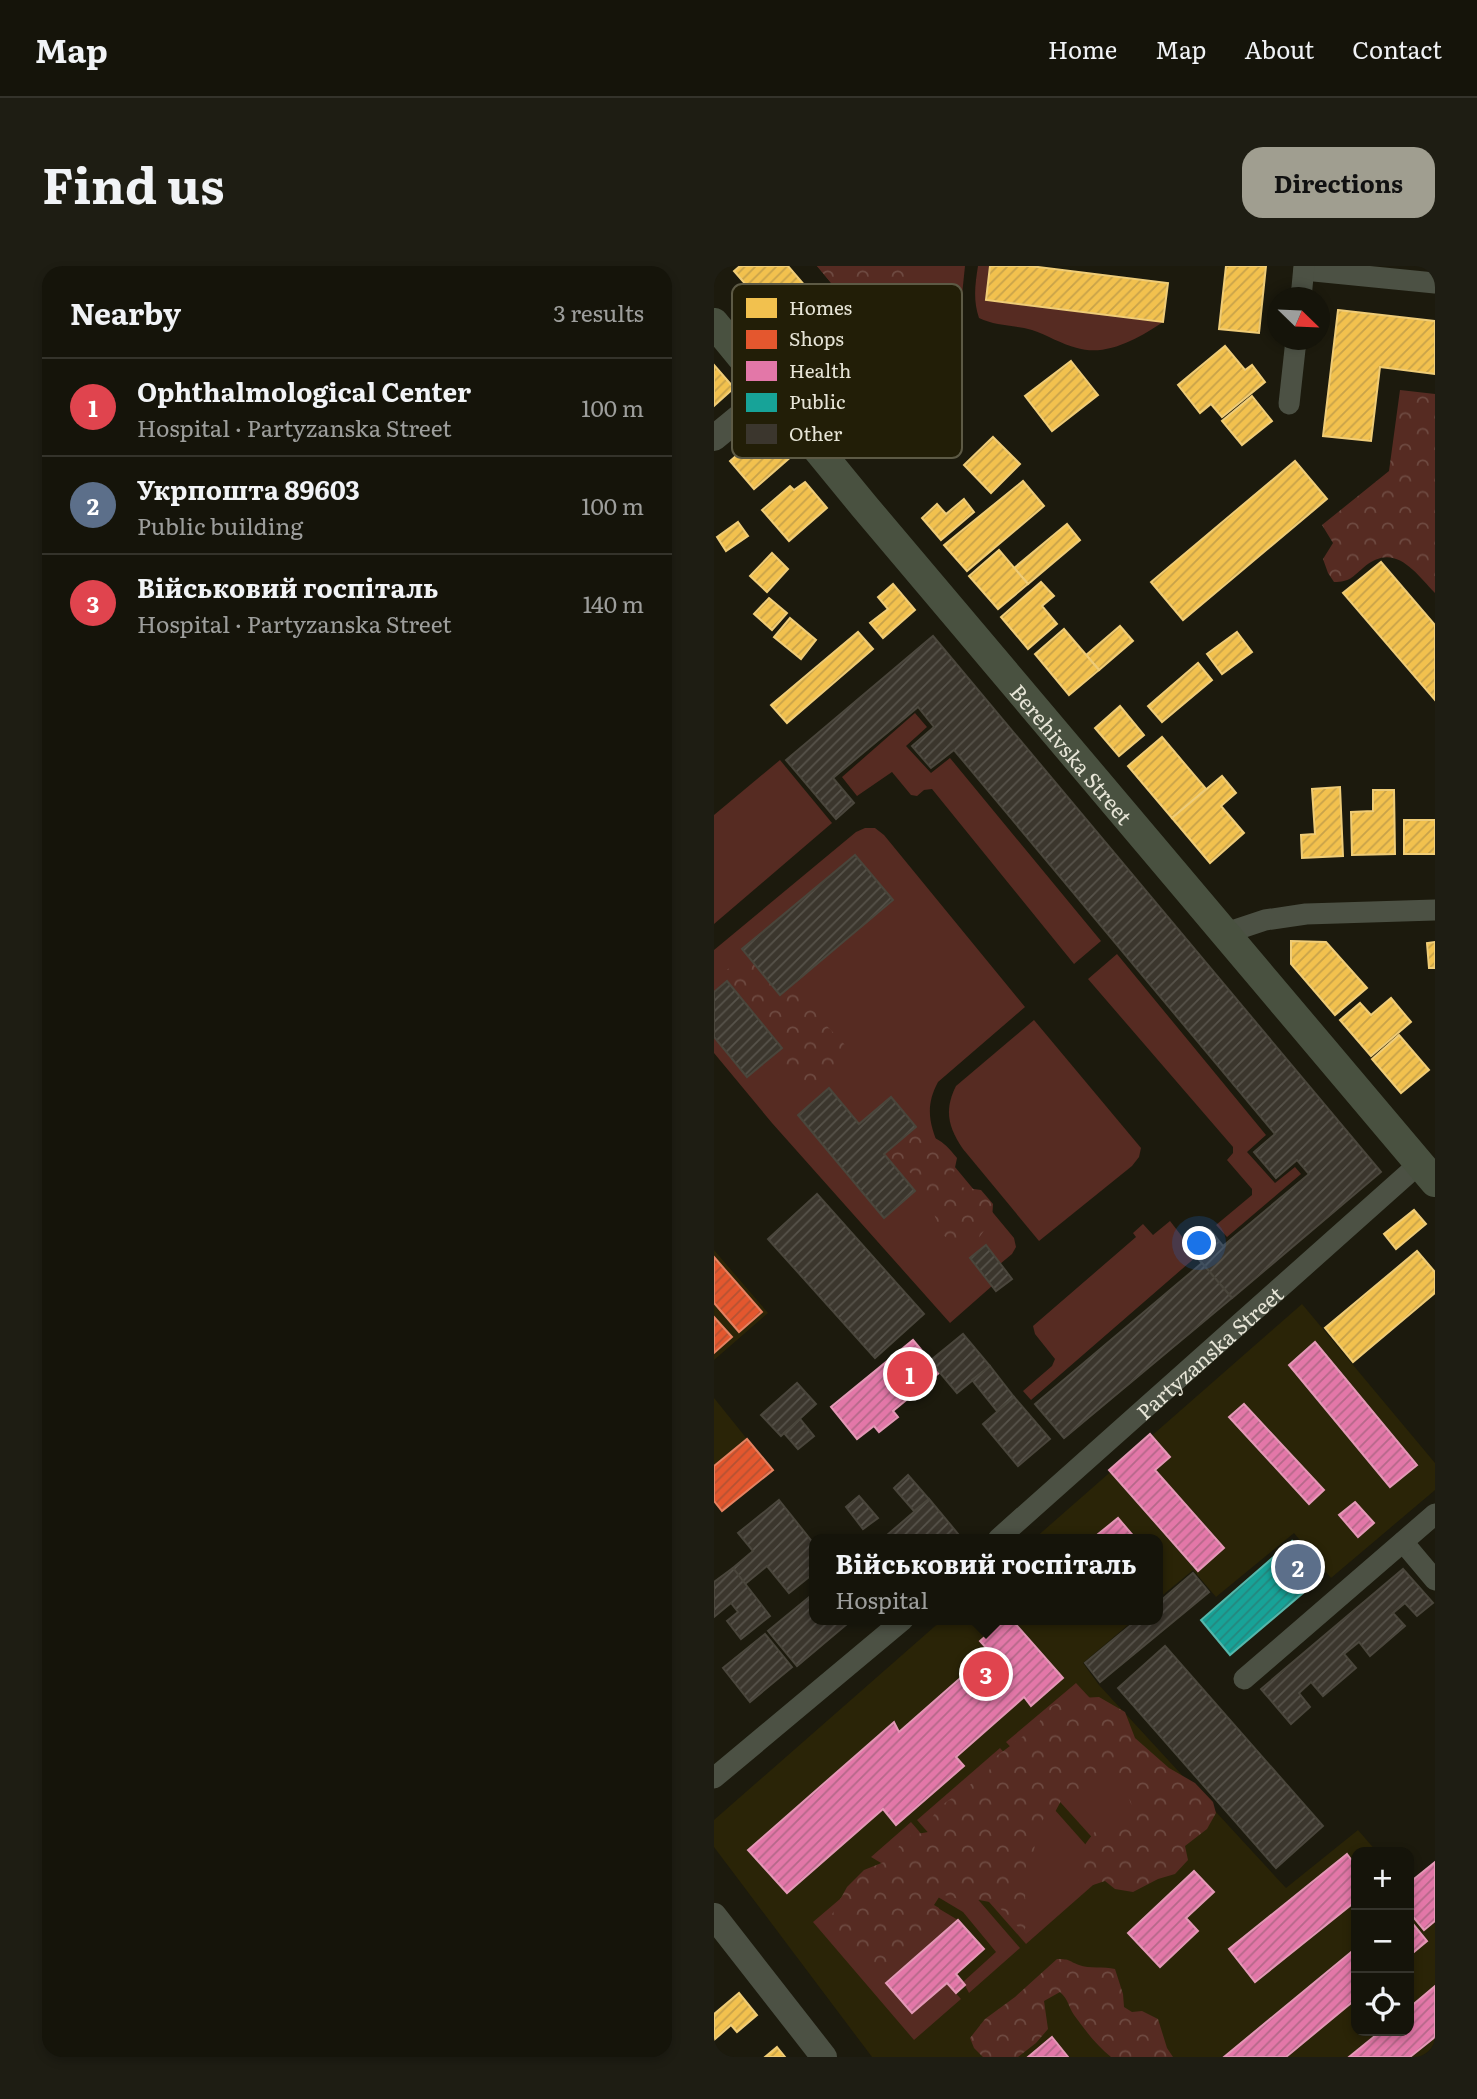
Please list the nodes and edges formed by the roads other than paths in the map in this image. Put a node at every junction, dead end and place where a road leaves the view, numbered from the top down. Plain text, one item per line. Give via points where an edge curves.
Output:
1 (1304, 268) edge
2 (1435, 283) edge
3 (1302, 287) edge
4 (714, 323) edge
5 (732, 345) edge
6 (1295, 350) edge
7 (1289, 404) dead end
8 (732, 423) edge
9 (714, 438) edge
10 (825, 458) edge
11 (1435, 910) edge
12 (1226, 933) junction
13 (1427, 1172) edge
14 (1435, 1514) edge
15 (1004, 1534) edge
16 (1403, 1542) junction
17 (1435, 1580) edge
18 (897, 1625) edge
19 (1244, 1679) dead end
20 (714, 1778) edge
21 (714, 1916) edge
22 (824, 2057) edge

1 - 2 street
1 - 3 street
4 - 5 main road, Berehivska Street
6 - 7 street
8 - 9 street
10 - 12 main road, Berehivska Street
11 - 12 street via 1306,914 1265,920
12 - 13 main road, Berehivska Street
13 - 15 street, Partyzanska Street
14 - 16 street
16 - 17 street
16 - 19 street
18 - 20 street
21 - 22 street

